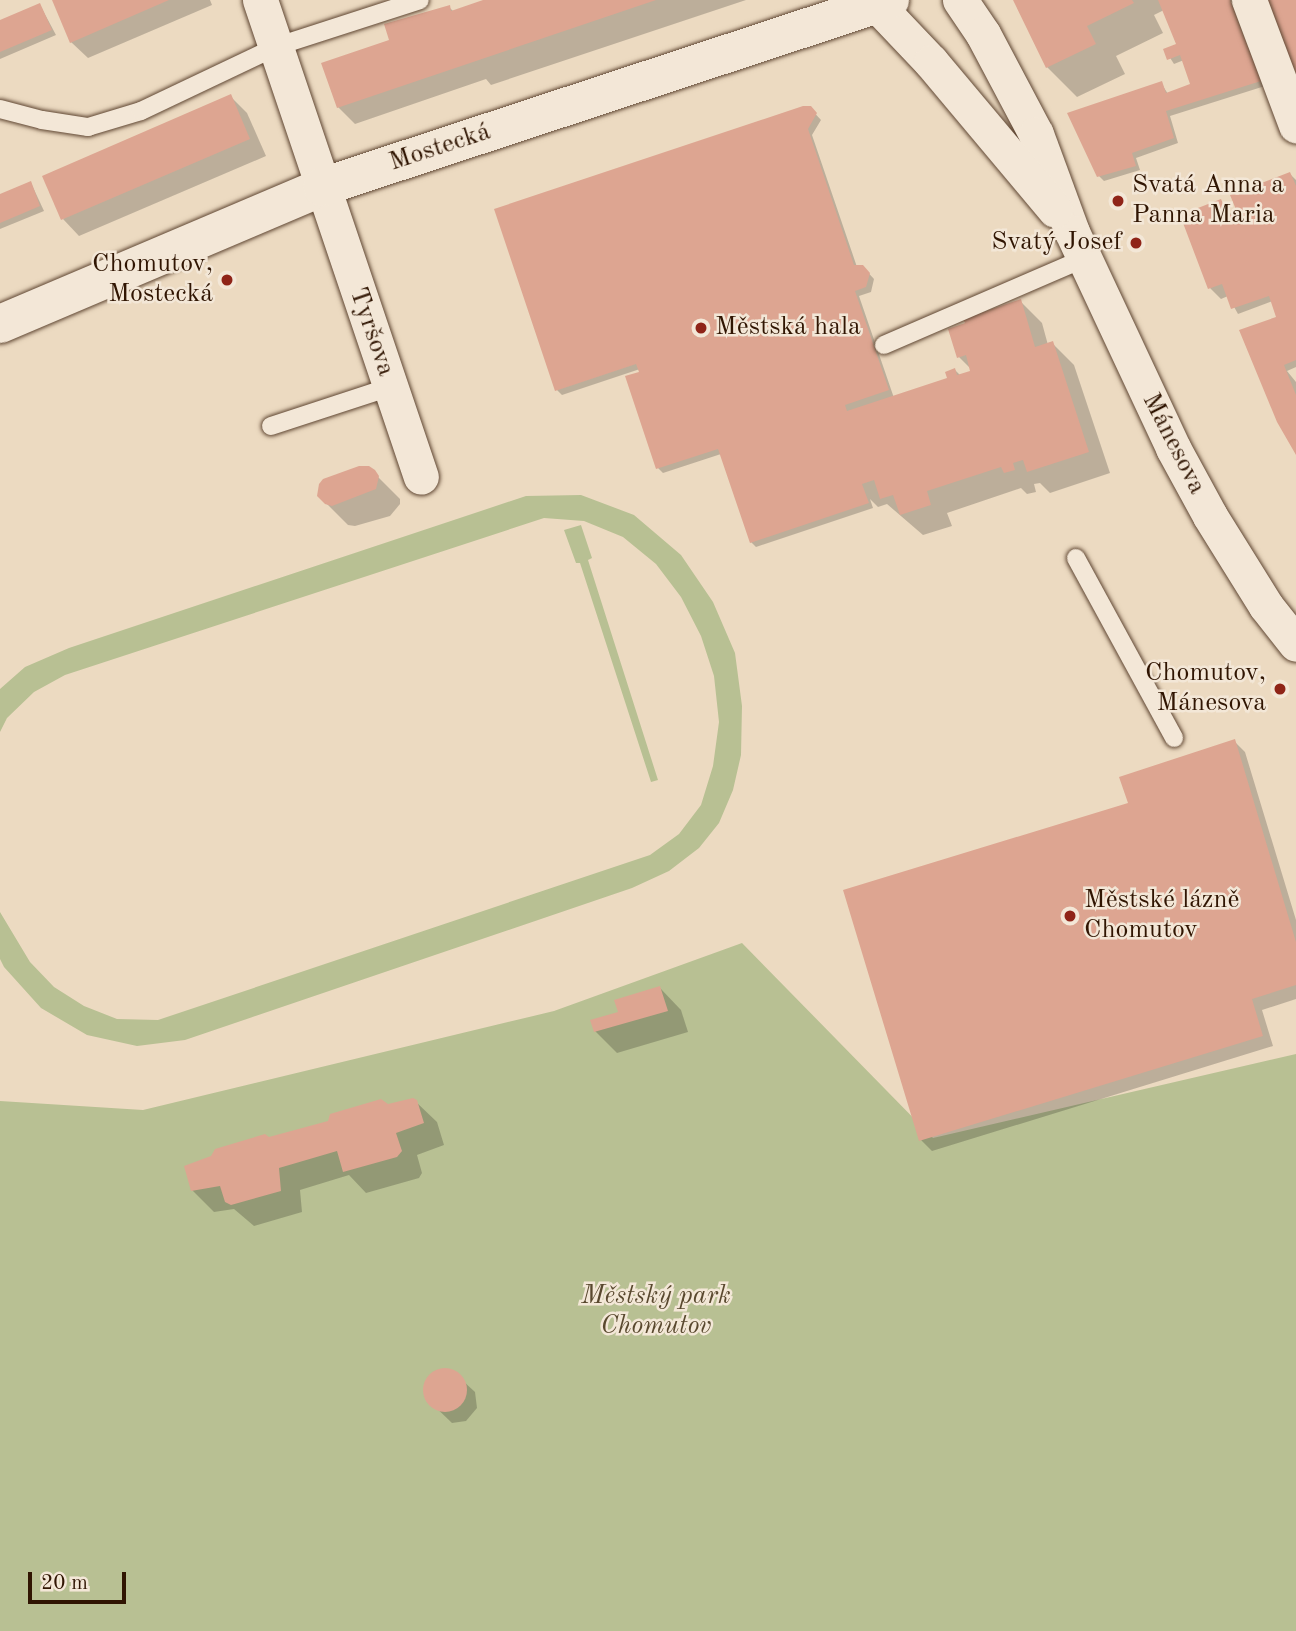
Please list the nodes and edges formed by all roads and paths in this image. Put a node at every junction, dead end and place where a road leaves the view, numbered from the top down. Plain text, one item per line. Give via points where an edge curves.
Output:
1 (260, 0) edge
2 (420, 0) edge
3 (960, 0) edge
4 (1250, 0) edge
5 (879, 1) edge
6 (278, 46) junction
7 (0, 109) edge
8 (1296, 125) edge
9 (323, 187) junction
10 (1078, 245) junction
11 (0, 324) edge
12 (884, 345) dead end
13 (390, 387) junction
14 (271, 426) dead end
15 (421, 477) dead end
16 (1076, 558) dead end
17 (1296, 644) edge
18 (1174, 738) dead end

1 - 6 street, Tyršova
2 - 6 lane
3 - 10 street, Mánesova via 1036,134
4 - 8 street
5 - 9 street, Mostecká
5 - 10 street, Mánesova
6 - 7 lane via 141,111 88,127
6 - 9 street, Tyršova
9 - 11 street, Mostecká
9 - 13 street, Tyršova
10 - 12 lane
10 - 17 street, Mánesova via 1173,448 1266,606
13 - 14 lane
13 - 15 street, Tyršova
16 - 18 lane

